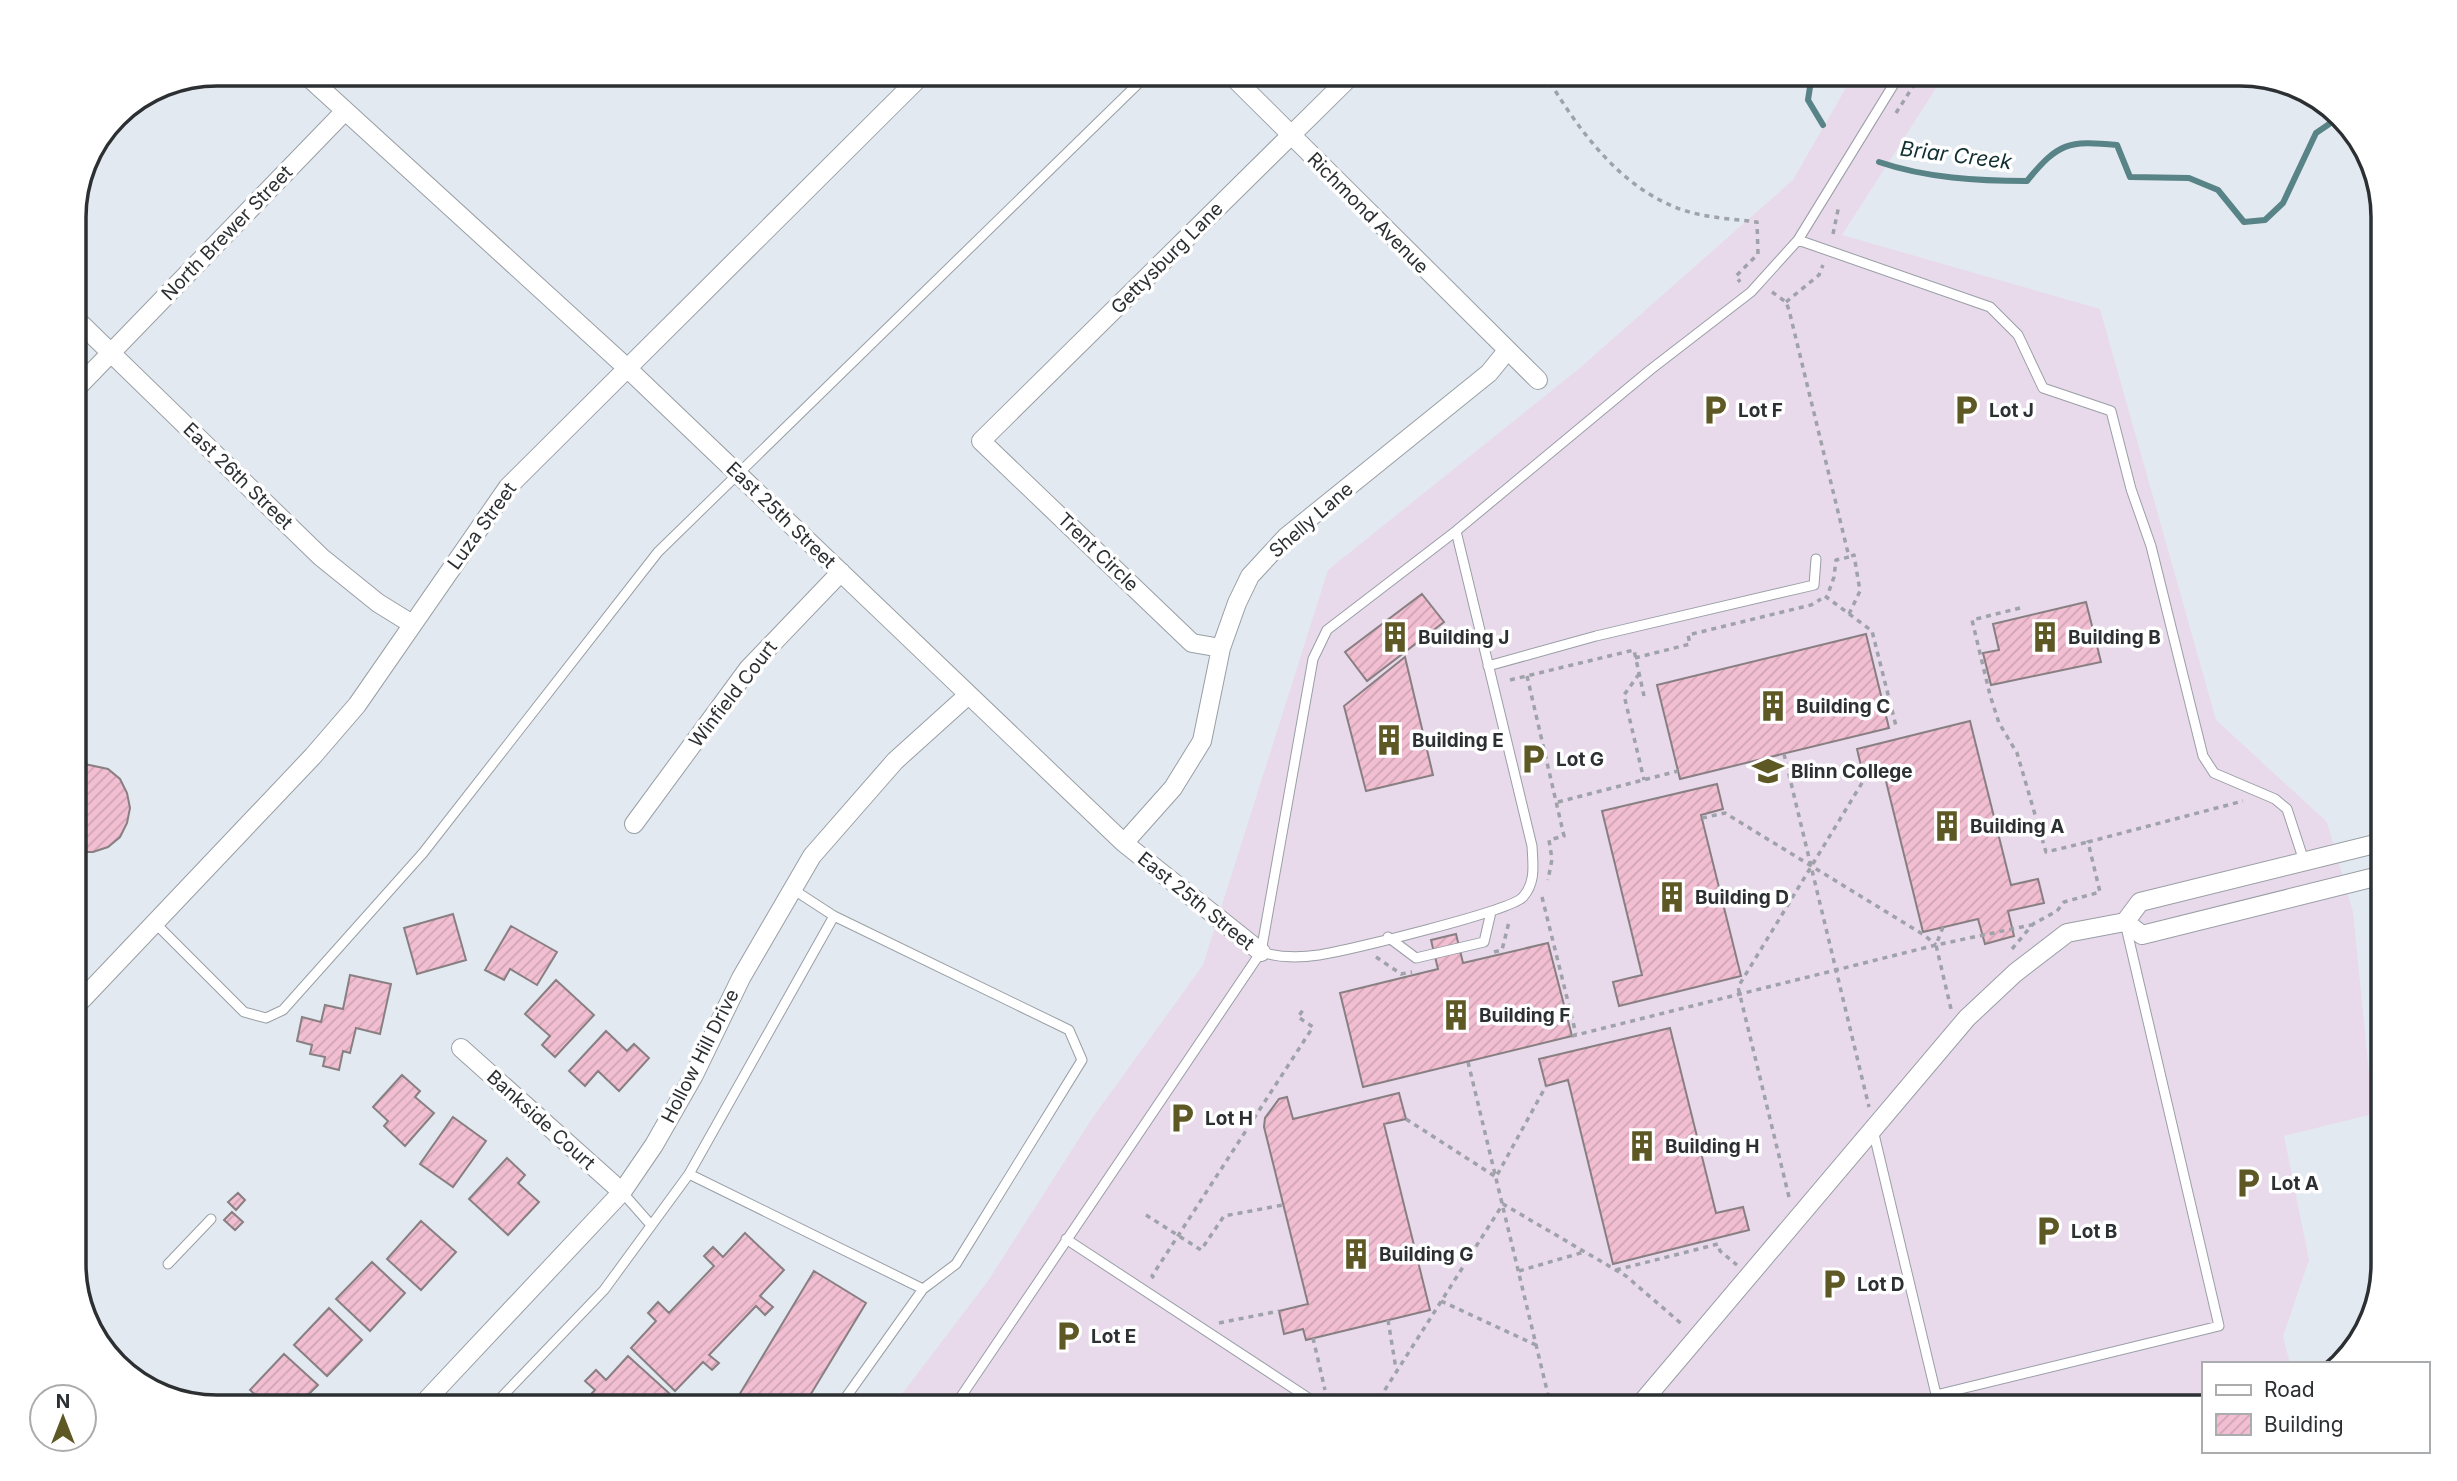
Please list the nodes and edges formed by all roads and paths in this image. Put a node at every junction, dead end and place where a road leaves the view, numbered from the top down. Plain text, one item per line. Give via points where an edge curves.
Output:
1 (317, 86) edge
2 (911, 86) edge
3 (1136, 86) edge
4 (1242, 86) edge
5 (1341, 86) edge
6 (1553, 86) edge
7 (1893, 86) edge
8 (1913, 86) edge
9 (344, 112) junction
10 (1891, 121) dead end
11 (1291, 135) junction
12 (1842, 197) dead end
13 (1833, 234) dead end
14 (1798, 240) junction
15 (1824, 263) dead end
16 (1740, 282) dead end
17 (1772, 292) dead end
18 (1786, 302) junction
19 (86, 329) edge
20 (1506, 352) junction
21 (111, 353) junction
22 (626, 367) junction
23 (86, 379) edge
24 (1538, 380) dead end
25 (981, 441) joint
26 (739, 474) junction
27 (1456, 531) junction
28 (1849, 556) junction
29 (1816, 559) dead end
30 (841, 572) junction
31 (1825, 596) junction
32 (2020, 608) dead end
33 (1849, 614) junction
34 (412, 624) junction
35 (1222, 649) junction
36 (1635, 658) junction
37 (1488, 666) junction
38 (1639, 674) junction
39 (1527, 676) junction
40 (1510, 680) dead end
41 (967, 696) junction
42 (1644, 696) dead end
43 (1896, 726) dead end
44 (1784, 754) dead end
45 (1678, 771) dead end
46 (1884, 773) dead end
47 (1644, 780) junction
48 (1557, 802) junction
49 (1702, 818) dead end
50 (634, 824) dead end
51 (2088, 842) dead end
52 (1124, 843) junction
53 (2371, 845) edge
54 (2304, 861) junction
55 (1811, 866) junction
56 (2371, 879) edge
57 (794, 890) junction
58 (1542, 897) junction
59 (1536, 904) dead end
60 (1491, 912) junction
61 (834, 916) junction
62 (1515, 919) dead end
63 (153, 921) junction
64 (2125, 922) junction
65 (2033, 925) dead end
66 (1943, 927) dead end
67 (1388, 937) junction
68 (1936, 946) junction
69 (1261, 952) junction
70 (1489, 953) dead end
71 (1370, 957) dead end
72 (1838, 970) junction
73 (1414, 971) dead end
74 (1739, 994) junction
75 (86, 995) edge
76 (1303, 1010) dead end
77 (1953, 1018) dead end
78 (461, 1048) dead end
79 (1468, 1062) dead end
80 (1546, 1086) dead end
81 (1406, 1119) dead end
82 (1872, 1124) junction
83 (689, 1174) junction
84 (1496, 1177) junction
85 (622, 1192) junction
86 (1503, 1204) junction
87 (1283, 1205) dead end
88 (1792, 1209) dead end
89 (1146, 1215) dead end
90 (211, 1219) dead end
91 (652, 1224) junction
92 (1178, 1236) junction
93 (1066, 1239) junction
94 (1584, 1252) junction
95 (168, 1264) dead end
96 (1741, 1268) dead end
97 (1616, 1270) junction
98 (1519, 1271) junction
99 (1163, 1284) dead end
100 (923, 1289) junction
101 (1441, 1301) junction
102 (1279, 1311) dead end
103 (1210, 1314) dead end
104 (1388, 1320) dead end
105 (1222, 1322) junction
106 (1200, 1328) junction
107 (1689, 1329) dead end
108 (1233, 1330) dead end
109 (1313, 1338) dead end
110 (1538, 1346) junction
111 (1397, 1371) junction
112 (1314, 1383) dead end
113 (1325, 1390) junction
114 (432, 1395) edge
115 (504, 1395) edge
116 (848, 1395) edge
117 (963, 1395) edge
118 (1302, 1395) edge
119 (1332, 1395) edge
120 (1382, 1395) edge
121 (1548, 1395) edge
122 (1649, 1395) edge
123 (1936, 1395) joint

1 - 9 street, East 25th Street
2 - 22 street, Luza Street
3 - 26 lane
4 - 11 street, Richmond Avenue
5 - 11 street, Gettysburg Lane
6 - 16 path via 1588,140 1640,188 1683,210 1758,222 1758,254 1736,276
7 - 14 lane
8 - 10 path
9 - 21 street, North Brewer Street
9 - 22 street, East 25th Street
11 - 20 street, Richmond Avenue
11 - 25 street, Gettysburg Lane
12 - 13 path
14 - 27 lane via 1751,292
14 - 54 lane via 1990,307 2018,335 2043,388 2111,411 2151,546 2203,755 2214,773 2275,799 2287,809
15 - 18 path via 1819,275
17 - 18 path
18 - 28 path
19 - 21 street, East 26th Street
20 - 24 street, Richmond Avenue
20 - 35 street, Shelly Lane via 1489,373 1286,537 1250,576
21 - 23 street, North Brewer Street
21 - 34 street, East 26th Street via 321,557
22 - 26 street, East 25th Street
22 - 34 street, Luza Street via 508,487
25 - 35 street, Trent Circle via 1192,643
26 - 30 street, East 25th Street
26 - 63 lane via 658,552 423,853 283,1010 266,1018 244,1012
27 - 37 lane
27 - 69 lane via 1327,630 1313,659
28 - 31 path via 1836,560
28 - 33 path via 1854,555 1860,591
29 - 37 lane via 1814,585
30 - 41 street, East 25th Street
30 - 50 street, Winfield Court via 748,669
31 - 33 path
31 - 36 path via 1811,605 1688,635 1690,644
32 - 51 path via 1972,620 1990,695 1999,723 2017,753 2046,852
33 - 43 path via 1872,631
34 - 63 street, Luza Street via 357,705 313,756
35 - 52 street, Shelly Lane via 1202,741 1173,788
36 - 38 path
36 - 39 path via 1633,650
37 - 60 lane via 1532,846 1534,874 1521,899
38 - 42 path
38 - 47 path via 1623,695
39 - 40 path
39 - 48 path
41 - 52 street, East 25th Street
41 - 57 street, Hollow Hill Drive via 895,761 853,808 812,856
44 - 55 path
45 - 47 path
46 - 55 path via 1865,778
47 - 48 path
48 - 58 path via 1564,836 1549,840 1551,873
49 - 55 path via 1725,813
52 - 69 street, East 25th Street
53 - 54 street
54 - 64 street via 2140,902
55 - 68 path
55 - 72 path
55 - 74 path via 1738,987
56 - 64 street via 2142,935
57 - 61 lane
57 - 85 street, Hollow Hill Drive via 741,978 654,1145
58 - 59 path
58 - 74 path via 1574,1036
60 - 67 lane
60 - 67 lane via 1484,942 1416,958
61 - 83 lane
61 - 100 lane via 1069,1030 1082,1060 956,1264
62 - 70 path via 1508,922 1502,950
63 - 75 street, Luza Street
64 - 82 street via 2067,933 2015,973 1967,1018
64 - 123 lane via 2219,1326
65 - 68 path
66 - 68 path
67 - 69 lane via 1320,954 1283,958
68 - 72 path
68 - 77 path
69 - 93 lane
71 - 73 path via 1401,974
72 - 74 path
72 - 82 path
74 - 88 path
76 - 92 path via 1298,1017 1313,1027
78 - 85 street, Bankside Court
79 - 84 path
80 - 84 path
81 - 84 path
82 - 122 street
82 - 123 lane
83 - 91 lane
83 - 100 lane
84 - 86 path
85 - 91 lane
85 - 114 street, Hollow Hill Drive
86 - 94 path
86 - 98 path
86 - 101 path
87 - 92 path via 1224,1216 1201,1250
89 - 92 path
90 - 95 lane
91 - 115 lane via 604,1290
92 - 99 path via 1152,1276
93 - 106 lane
93 - 117 lane
94 - 97 path
94 - 98 path
96 - 97 path via 1718,1244
97 - 107 path
98 - 110 path
100 - 116 lane
101 - 110 path
101 - 111 path
102 - 105 path
103 - 105 path
104 - 111 path
105 - 106 path
105 - 108 path
106 - 118 lane
109 - 113 path
110 - 121 path
111 - 120 path
112 - 113 path
113 - 119 path

